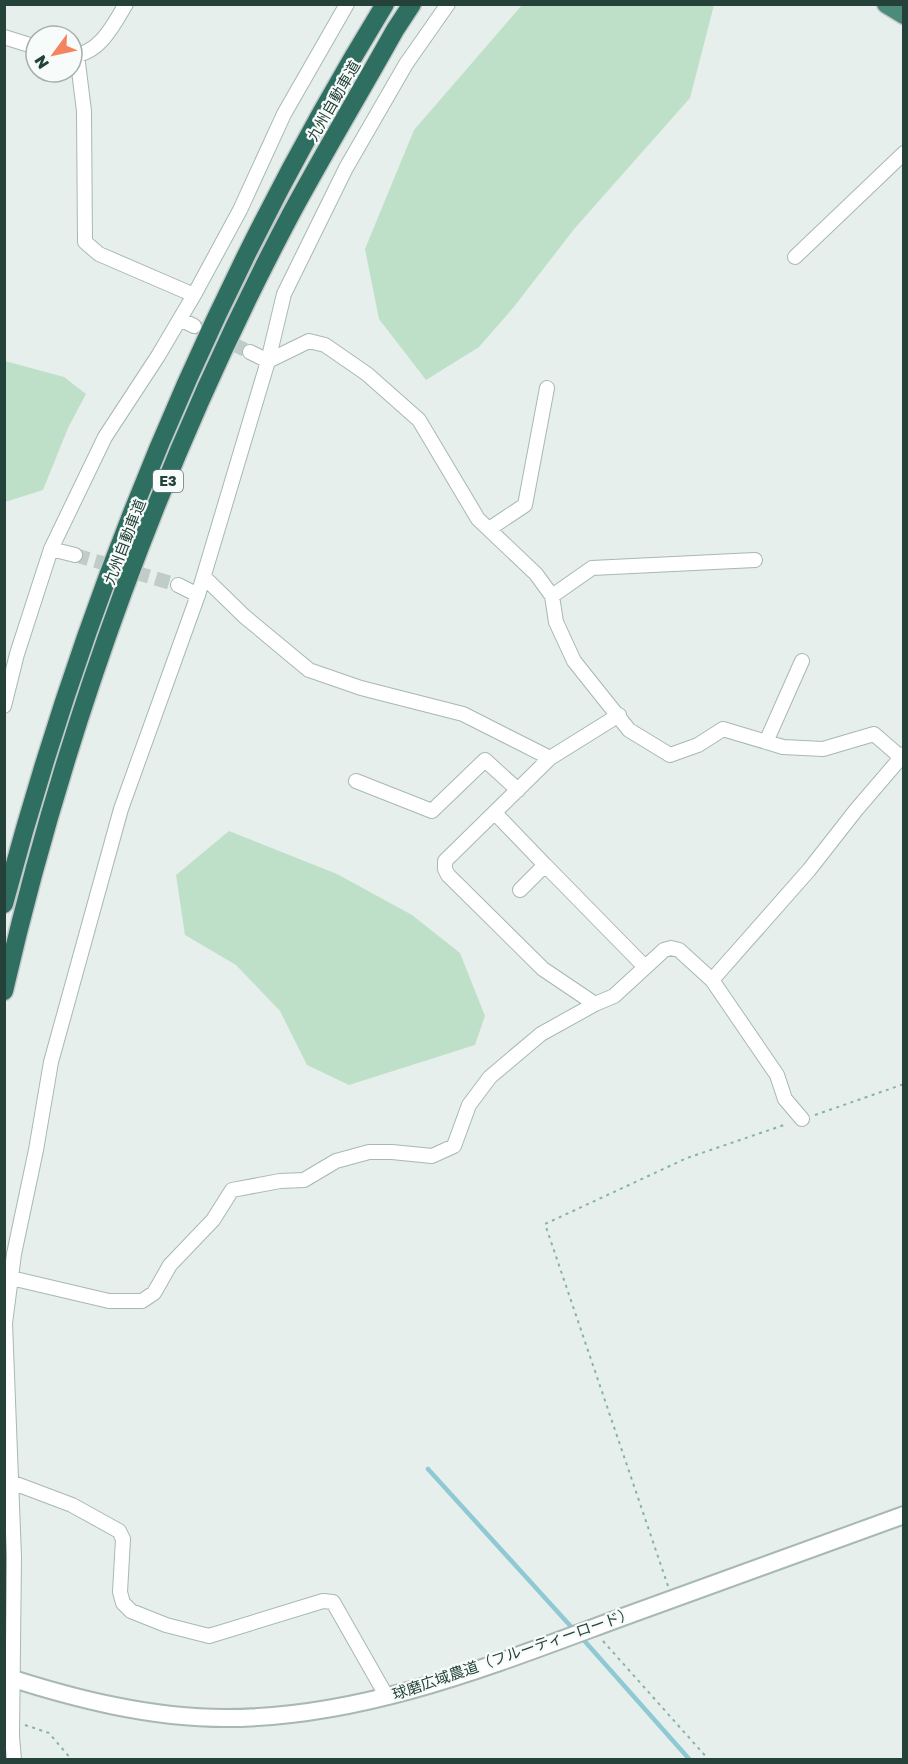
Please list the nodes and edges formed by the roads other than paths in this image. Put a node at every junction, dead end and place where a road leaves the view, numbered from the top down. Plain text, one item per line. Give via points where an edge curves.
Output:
1 (126, 4) edge
2 (347, 4) edge
3 (385, 4) edge
4 (412, 4) edge
5 (448, 4) edge
6 (886, 4) edge
7 (903, 15) edge
8 (4, 37) edge
9 (24, 43) edge
10 (84, 52) edge
11 (80, 84) edge
12 (903, 153) edge
13 (795, 257) dead end
14 (194, 295) junction
15 (180, 319) junction
16 (194, 326) tunnel mouth
17 (250, 352) tunnel mouth
18 (268, 361) junction
19 (547, 388) dead end
20 (489, 529) junction
21 (51, 549) junction
22 (75, 555) tunnel mouth
23 (756, 560) dead end
24 (204, 577) junction
25 (178, 585) tunnel mouth
26 (198, 595) junction
27 (552, 596) junction
28 (802, 661) dead end
29 (4, 706) edge
30 (619, 715) junction
31 (766, 742) junction
32 (902, 757) edge
33 (550, 758) junction
34 (356, 781) dead end
35 (518, 790) junction
36 (495, 813) junction
37 (544, 866) junction
38 (520, 890) dead end
39 (4, 904) edge
40 (645, 967) junction
41 (712, 980) junction
42 (4, 991) edge
43 (595, 1004) junction
44 (801, 1119) road end
45 (11, 1278) junction
46 (11, 1482) junction
47 (903, 1515) edge
48 (9, 1677) edge
49 (387, 1697) junction
50 (14, 1760) edge

1 - 10 street via 107,36
2 - 14 street via 284,114 240,210
3 - 39 highway, 九州自動車道 / E3 via 274,201 163,436 83,644
4 - 42 highway, 九州自動車道 / E3 via 292,212 182,444 106,642 70,750
5 - 18 street via 406,64 346,168 284,294
6 - 7 highway
8 - 9 street
11 - 14 street via 84,111 85,242 99,254
12 - 13 street
14 - 15 street
15 - 16 street
15 - 21 street via 105,437
17 - 18 street
18 - 20 street via 309,341 325,345 367,374 419,420 478,519
18 - 24 street
19 - 20 street via 525,505
20 - 27 street via 536,574
21 - 22 street
21 - 29 street
23 - 27 street via 592,568
24 - 26 street
24 - 33 street via 309,670 361,688 463,714
25 - 26 street
26 - 45 street via 121,809 51,1062
27 - 30 street via 556,622 574,661
28 - 31 street
30 - 31 street via 629,730 670,755 698,745 723,729
30 - 33 street
31 - 32 street via 823,749 874,734
32 - 41 street
33 - 35 street
34 - 35 street via 432,811 485,759
35 - 36 street
36 - 37 street
36 - 43 street via 445,861 448,875 543,969
37 - 38 street
37 - 40 street
40 - 41 street via 672,948 680,950
40 - 43 street via 614,996
41 - 44 street via 766,1057 785,1099
43 - 45 street via 541,1034 490,1077 469,1105 454,1146 432,1156 369,1152 336,1161 304,1180 232,1190 213,1220 170,1265 149,1298 110,1301
45 - 46 street via 5,1323
46 - 48 street via 14,1557
46 - 49 street via 72,1504 119,1531 123,1539 123,1604 166,1625 209,1636 323,1601 333,1602
47 - 49 street, 球磨広域農道（フルーティーロード）
48 - 49 street, 球磨広域農道（フルーティーロード） via 149,1713 226,1718 311,1712
48 - 50 street

